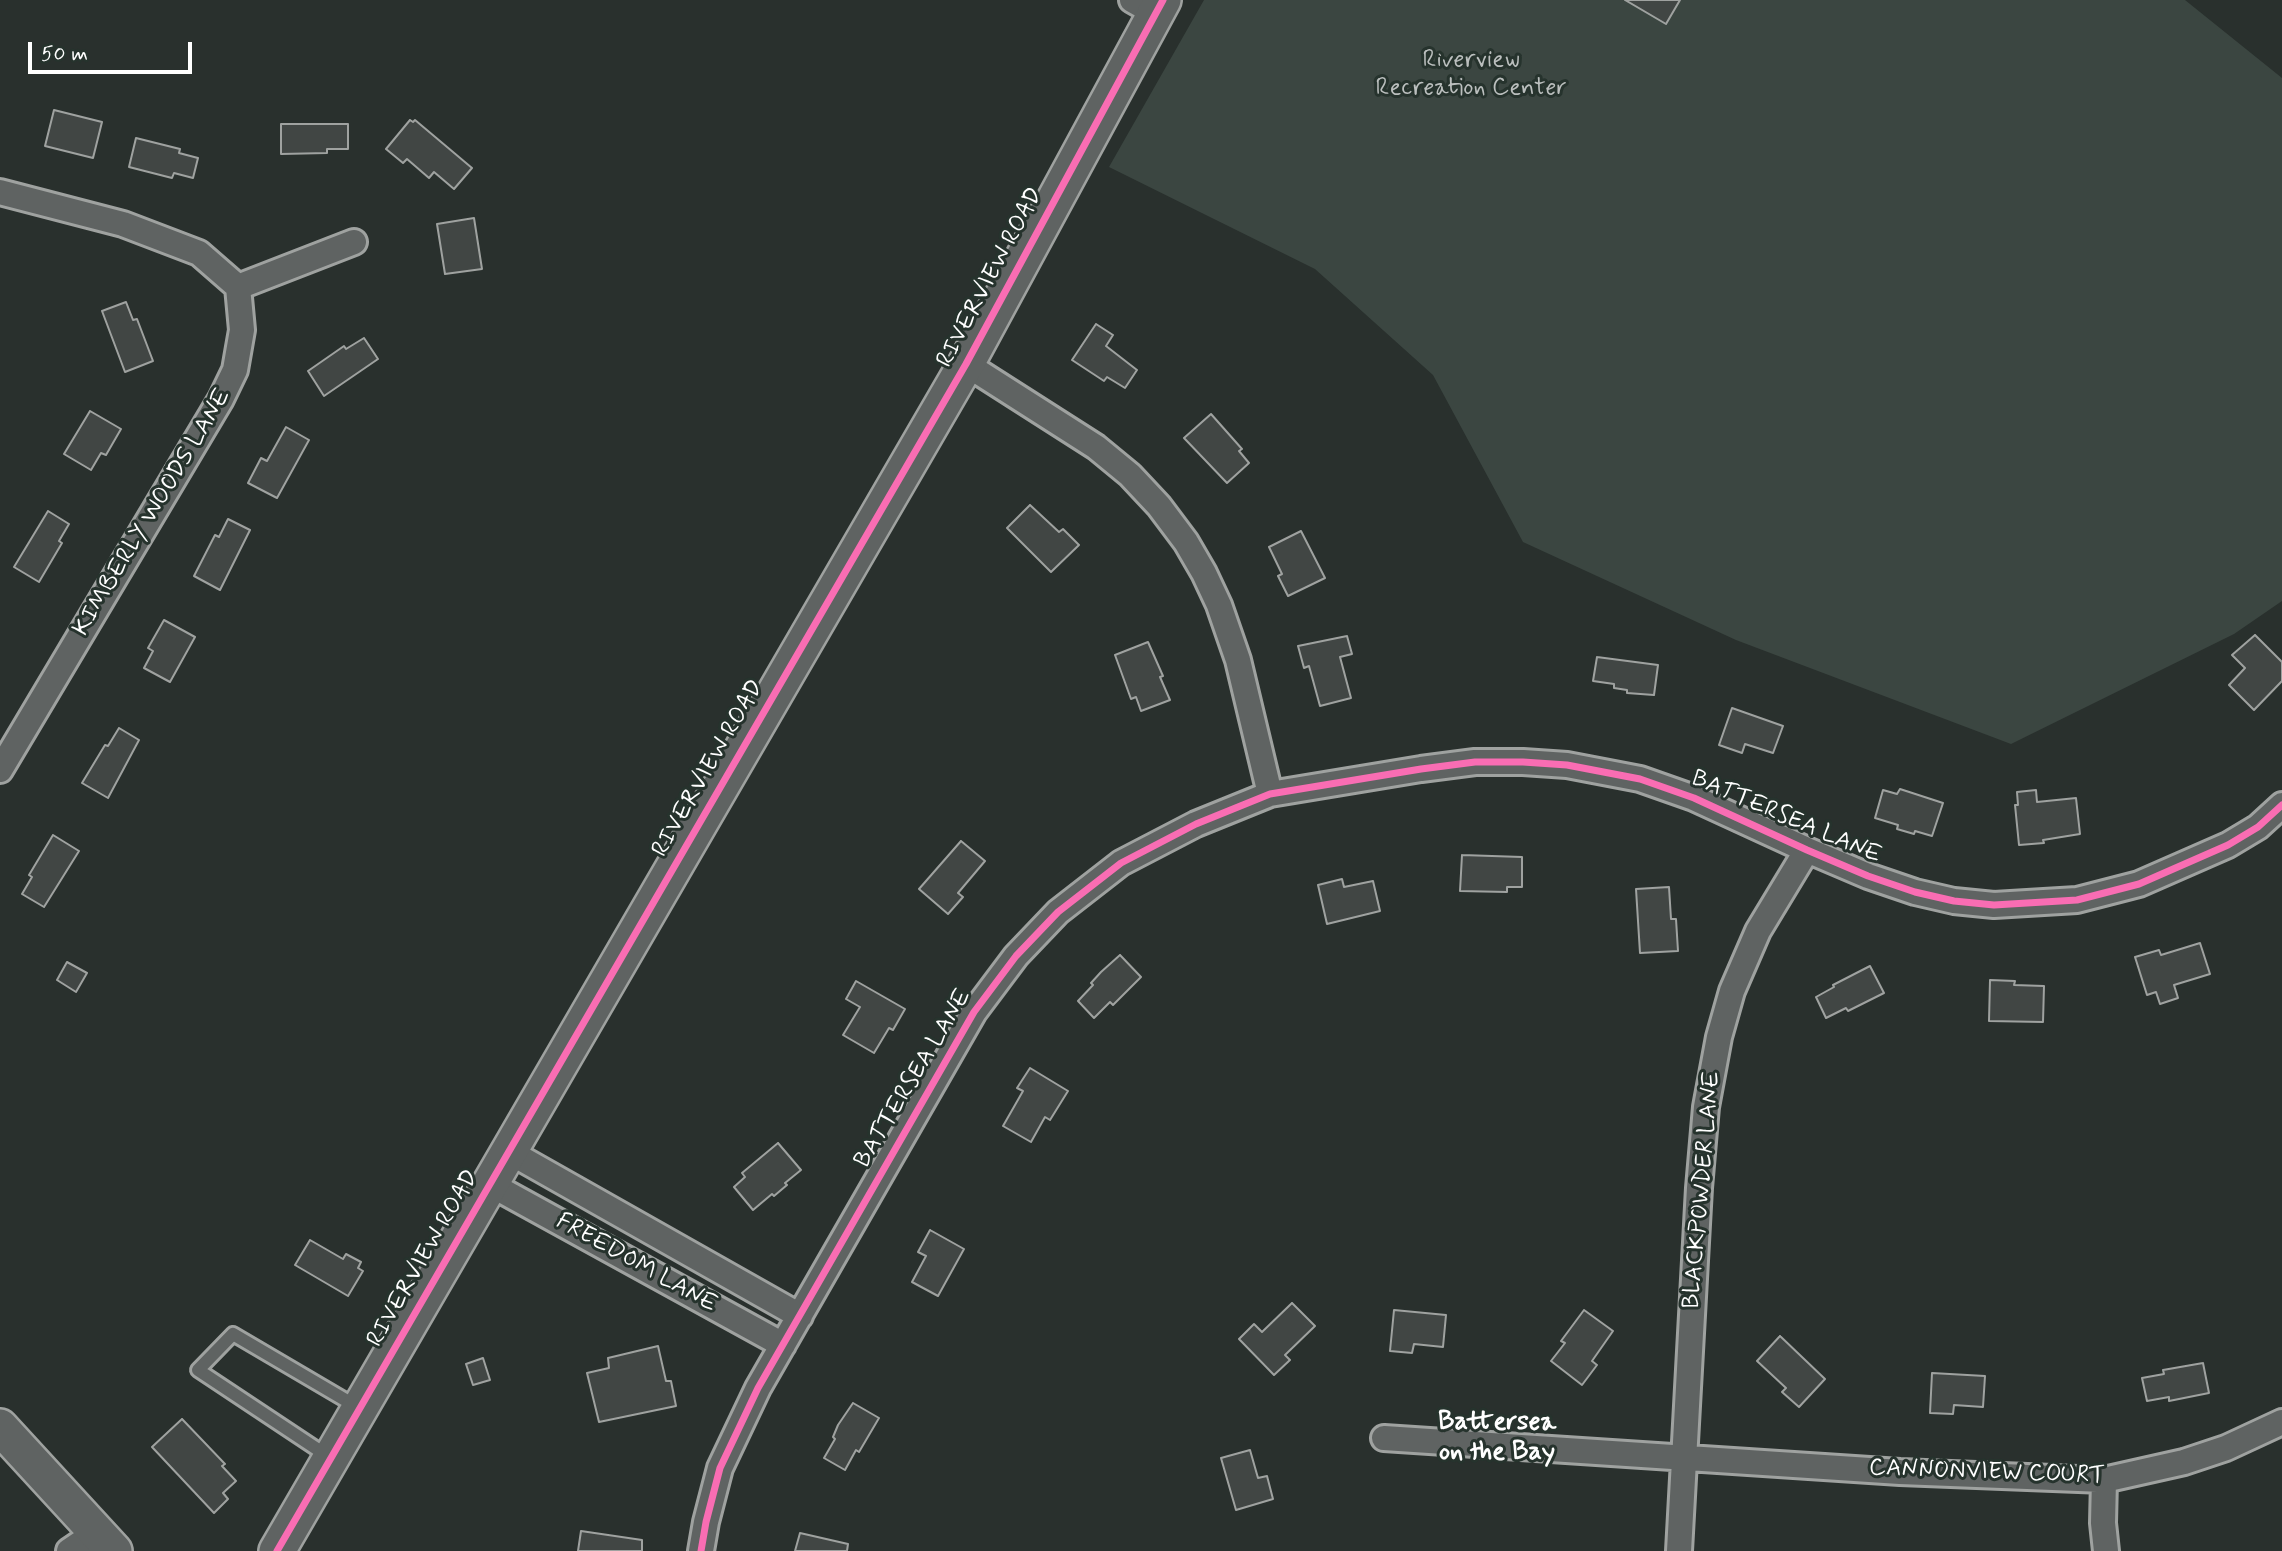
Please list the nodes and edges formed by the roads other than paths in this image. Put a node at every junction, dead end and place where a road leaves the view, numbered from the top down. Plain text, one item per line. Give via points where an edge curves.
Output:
1 (1150, 4) edge
2 (0, 192) edge
3 (354, 242) dead end
4 (238, 287) junction
5 (966, 364) junction
6 (0, 770) edge
7 (1270, 793) junction
8 (2282, 805) edge
9 (1807, 850) junction
10 (508, 1151) junction
11 (490, 1184) junction
12 (800, 1316) junction
13 (783, 1345) junction
14 (359, 1409) junction
15 (2282, 1422) edge
16 (0, 1427) edge
17 (1384, 1438) dead end
18 (331, 1458) junction
19 (1684, 1458) junction
20 (2104, 1480) junction
21 (93, 1545) edge
22 (277, 1551) edge
23 (701, 1551) edge
24 (1679, 1551) edge
25 (2106, 1551) edge

1 - 5 street, RIVERVIEW ROAD
2 - 4 street via 177,243 199,253
3 - 4 street
4 - 6 street, KIMBERLY WOODS LANE via 242,330 229,384
5 - 7 street via 1096,447 1130,475 1186,542 1219,605 1238,660
5 - 10 street, RIVERVIEW ROAD
7 - 9 street, BATTERSEA LANE via 1457,764 1567,765 1640,779 1683,794
7 - 12 street, BATTERSEA LANE via 1121,863 1058,912 1016,956 937,1073
8 - 9 street, BATTERSEA LANE via 2228,845 2138,884 2077,900 1994,905 1954,901 1903,888
9 - 19 street, BLACKPOWDER LANE via 1754,941 1732,991 1719,1037 1706,1107 1699,1188
10 - 11 street, RIVERVIEW ROAD
10 - 12 street, FREEDOM LANE
11 - 13 street, FREEDOM LANE
11 - 14 street, RIVERVIEW ROAD
12 - 13 street, BATTERSEA LANE
13 - 23 street, BATTERSEA LANE via 720,1468
14 - 18 street, RIVERVIEW ROAD
14 - 18 lane via 233,1334 198,1370
15 - 20 street, CANNONVIEW COURT via 2194,1459
16 - 21 street
17 - 19 street, CANNONVIEW COURT
18 - 22 street, RIVERVIEW ROAD
19 - 20 street, CANNONVIEW COURT
19 - 24 street, BLACKPOWDER LANE
20 - 25 street

